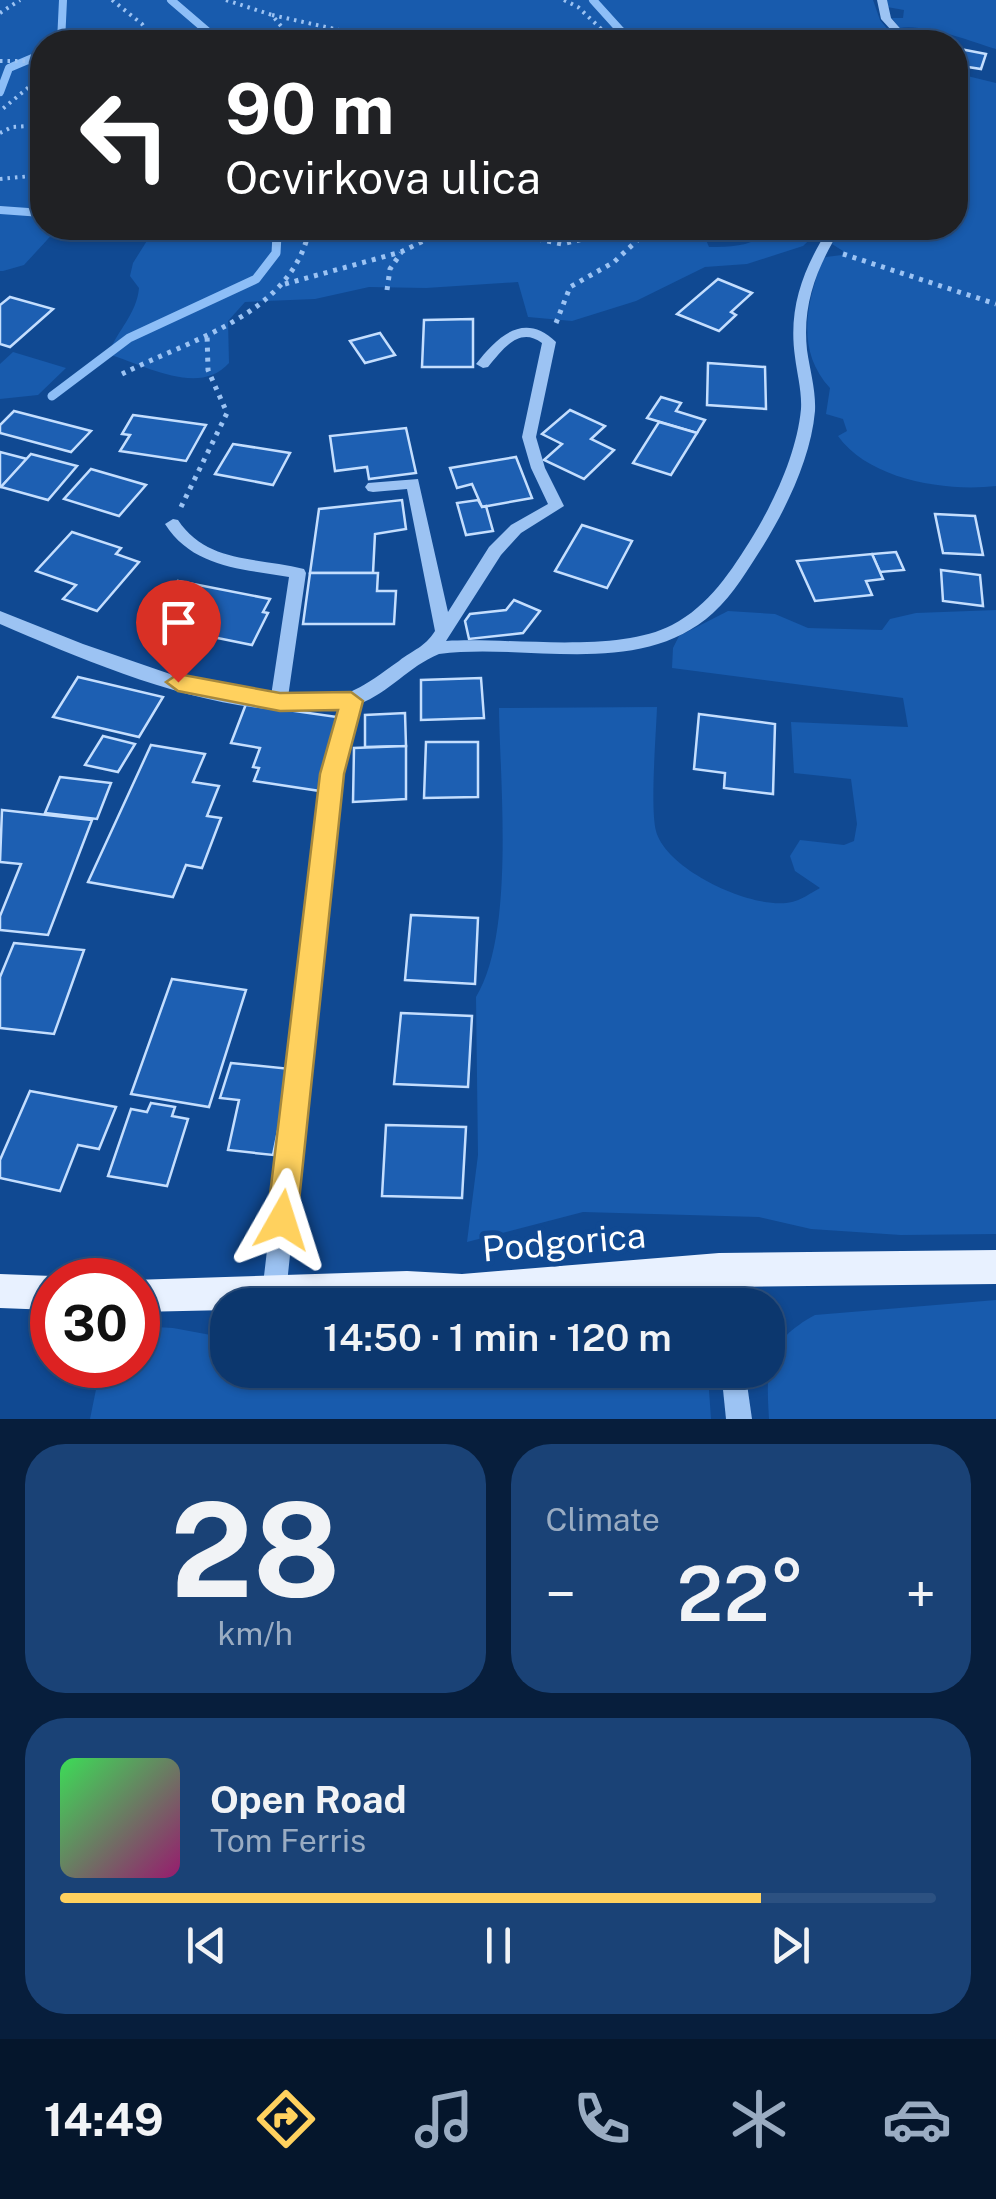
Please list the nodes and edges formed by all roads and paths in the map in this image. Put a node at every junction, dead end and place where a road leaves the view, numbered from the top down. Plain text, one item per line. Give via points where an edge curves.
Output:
1 (1, 0) edge
2 (20, 0) edge
3 (112, 0) edge
4 (226, 0) edge
5 (564, 0) edge
6 (882, 0) edge
7 (7, 9) junction
8 (0, 13) edge
9 (272, 15) junction
10 (146, 30) edge
11 (281, 30) edge
12 (339, 30) edge
13 (603, 30) edge
14 (896, 30) edge
15 (0, 61) edge
16 (30, 64) edge
17 (30, 86) edge
18 (0, 111) edge
19 (30, 125) edge
20 (0, 133) edge
21 (30, 176) edge
22 (0, 179) edge
23 (309, 240) edge
24 (426, 240) edge
25 (526, 240) edge
26 (593, 240) edge
27 (640, 240) edge
28 (827, 240) edge
29 (822, 247) junction
30 (402, 252) junction
31 (285, 284) junction
32 (387, 290) dead end
33 (996, 304) edge
34 (207, 332) junction
35 (549, 342) junction
36 (483, 364) dead end
37 (122, 374) dead end
38 (373, 487) dead end
39 (173, 524) joint
40 (0, 618) edge
41 (444, 632) junction
42 (432, 650) junction
43 (351, 701) junction
44 (280, 702) junction
45 (996, 1267) edge
46 (719, 1270) junction
47 (275, 1288) edge
48 (499, 1288) edge
49 (722, 1288) edge
50 (0, 1291) edge
51 (30, 1292) edge
52 (210, 1294) edge
53 (160, 1295) edge
54 (735, 1388) edge
55 (740, 1419) edge

1 - 7 path
2 - 7 path
3 - 10 path
4 - 9 path
5 - 13 path
6 - 14 street
7 - 8 path
9 - 11 path
9 - 12 path
15 - 16 path
17 - 18 path
19 - 20 path
21 - 22 path
23 - 31 path
24 - 30 path
25 - 26 path via 556,246
27 - 35 path via 611,266 570,287
28 - 29 street
29 - 33 path
29 - 42 street via 799,299 808,407 801,441 762,533 714,603 668,635 627,647
30 - 31 path
30 - 32 path
31 - 34 path via 243,316
34 - 37 path
34 - 39 path via 208,370 227,413
35 - 36 street via 541,334 516,332
35 - 41 street via 530,437 556,506 516,529 495,551
38 - 41 street via 413,482
39 - 44 street via 179,537 204,554 298,573
40 - 44 street via 178,682
41 - 42 street
42 - 43 street
43 - 44 street
43 - 47 street via 332,774
45 - 46 main road, Podgorica
46 - 48 main road, Podgorica
46 - 49 street
50 - 51 main road
52 - 53 main road, Podgorica
54 - 55 street

